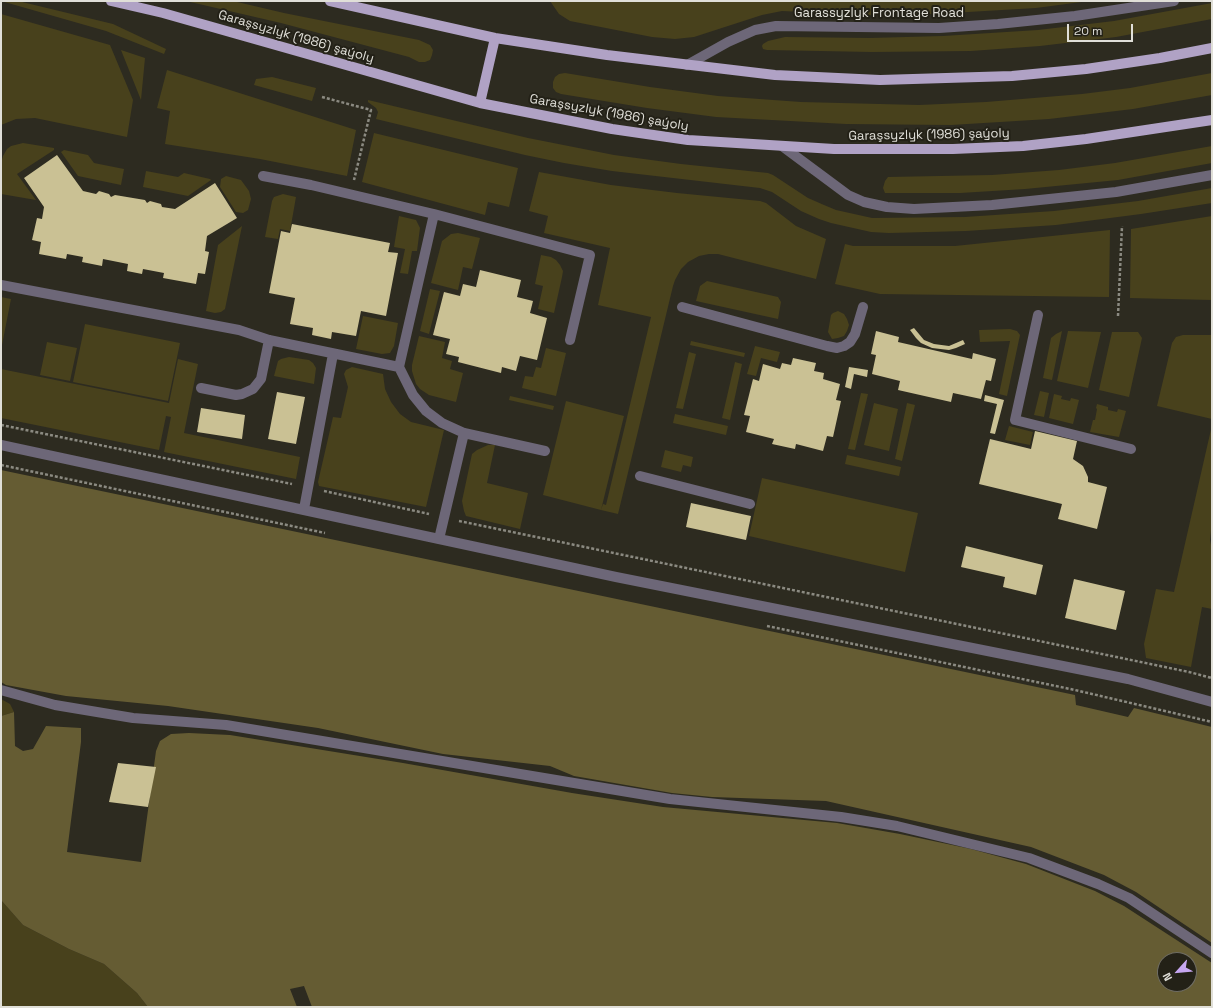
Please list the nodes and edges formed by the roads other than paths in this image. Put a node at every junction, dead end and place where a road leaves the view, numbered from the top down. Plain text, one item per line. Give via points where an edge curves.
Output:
1 (111, 1) edge
2 (330, 1) edge
3 (1174, 1) edge
4 (495, 38) junction
5 (1212, 48) edge
6 (687, 65) junction
7 (480, 103) junction
8 (1212, 120) edge
9 (782, 146) junction
10 (1212, 175) edge
11 (263, 176) dead end
12 (434, 214) junction
13 (1, 285) edge
14 (682, 307) dead end
15 (863, 308) dead end
16 (1038, 315) dead end
17 (269, 340) junction
18 (570, 340) dead end
19 (333, 354) junction
20 (399, 367) junction
21 (201, 388) dead end
22 (464, 433) junction
23 (1, 445) edge
24 (1131, 449) dead end
25 (545, 451) dead end
26 (640, 476) dead end
27 (750, 504) dead end
28 (304, 509) junction
29 (439, 539) junction
30 (1, 690) edge
31 (1212, 702) edge
32 (1212, 953) edge

1 - 7 main road, Garaşsyzlyk (1986) şaýoly via 170,15
2 - 4 main road
3 - 6 street, Garassyzlyk Frontage Road via 1074,16 931,28 776,26 755,30
4 - 6 main road
4 - 7 main road
5 - 6 main road via 1086,69 950,79 880,80 775,75
7 - 9 main road, Garaşsyzlyk (1986) şaýoly via 620,130 688,140
8 - 9 main road, Garaşsyzlyk (1986) şaýoly via 1023,146 834,149
9 - 10 street via 848,195 887,207 914,209 992,205 1116,192
11 - 12 street
12 - 18 street via 590,255
12 - 20 street
13 - 17 street via 239,330
14 - 15 street via 837,348 850,342
16 - 24 street via 1015,420
17 - 19 street
17 - 21 street via 261,379 253,389 236,395
19 - 20 street
19 - 28 street
20 - 22 street via 413,394 426,411 442,423
22 - 25 street
22 - 29 street
23 - 28 street
26 - 27 street
28 - 29 street
29 - 31 street via 1128,679
30 - 32 street via 55,705 133,718 226,724 670,799 841,817 971,842 1029,858 1129,898

